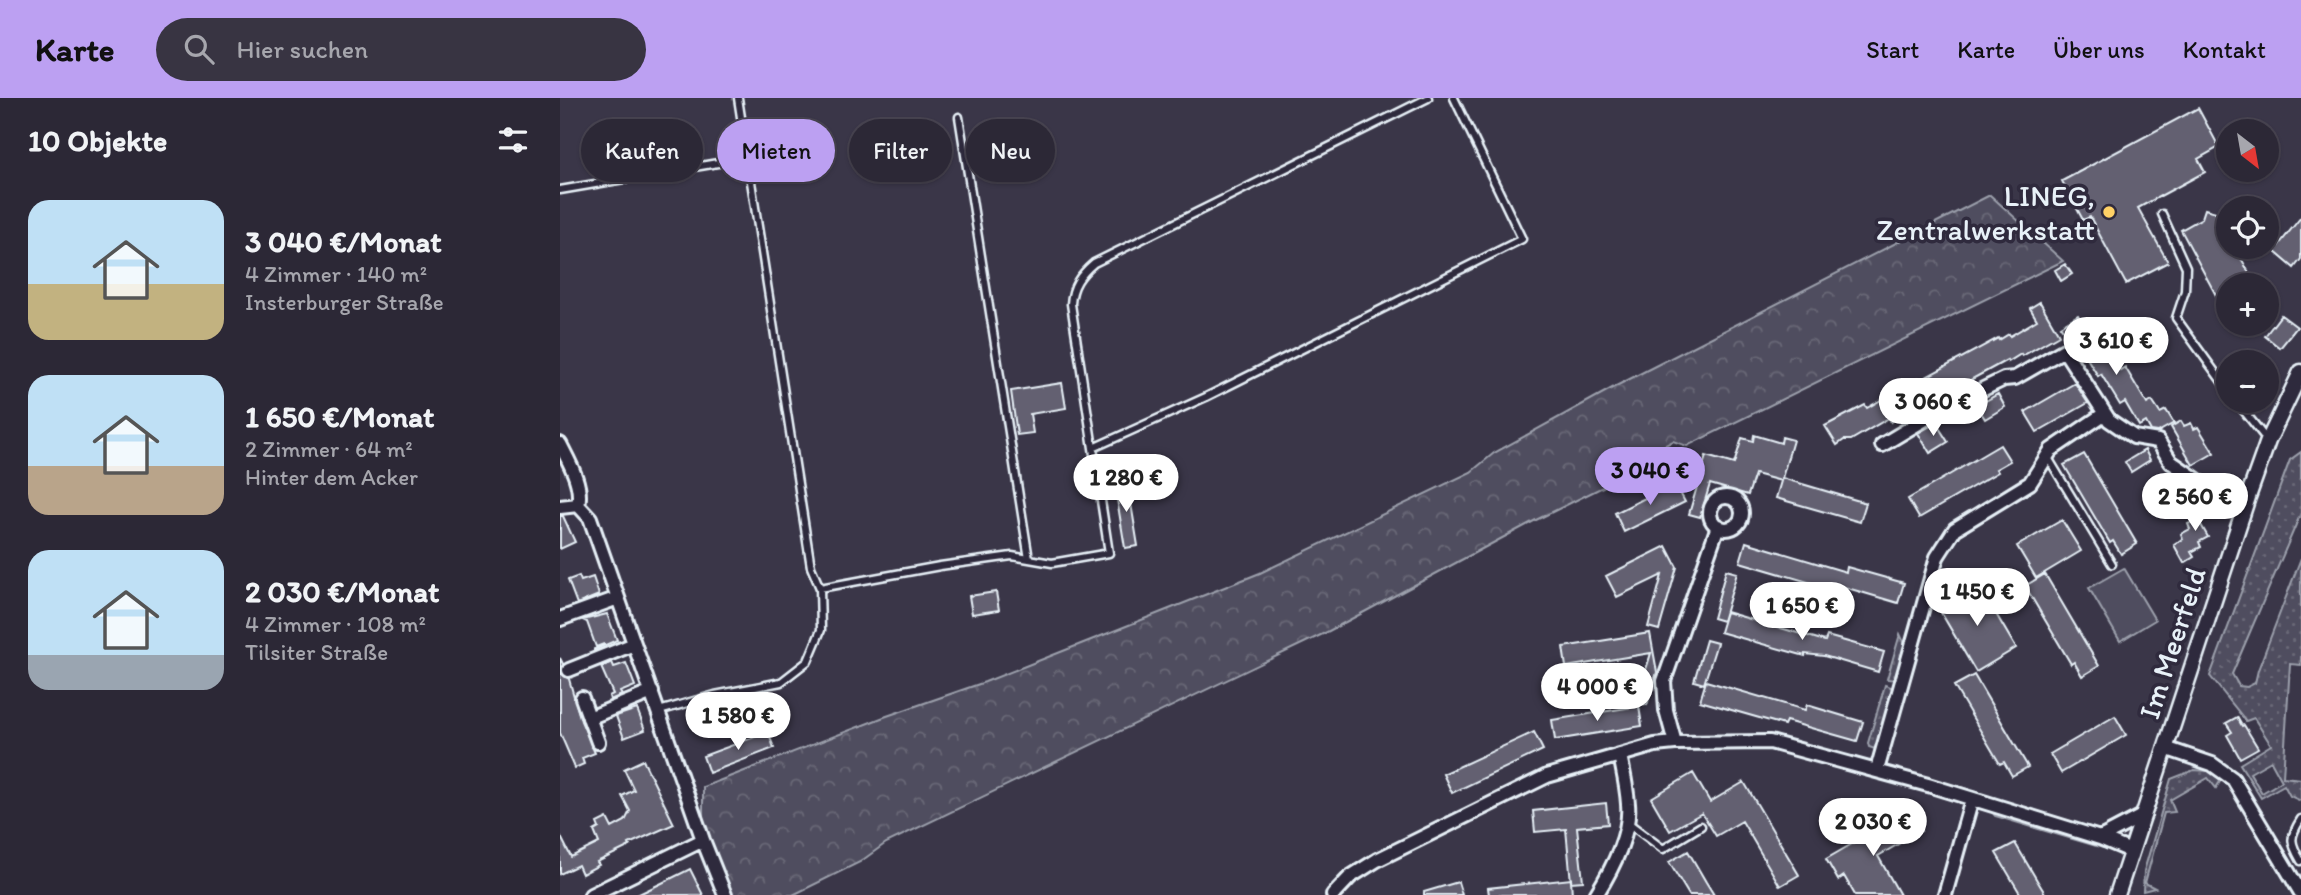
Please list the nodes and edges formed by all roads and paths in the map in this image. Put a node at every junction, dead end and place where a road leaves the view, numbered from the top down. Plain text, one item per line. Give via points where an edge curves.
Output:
1 (738, 98) edge
2 (1429, 98) edge
3 (1454, 98) edge
4 (959, 117) dead end
5 (741, 119) edge
6 (717, 163) edge
7 (751, 182) edge
8 (560, 190) edge
9 (2162, 214) dead end
10 (2301, 372) edge
11 (2216, 373) edge
12 (2246, 413) edge
13 (2104, 414) junction
14 (2268, 441) junction
15 (560, 444) edge
16 (1882, 446) dead end
17 (1093, 448) junction
18 (2047, 456) junction
19 (2200, 482) dead end
20 (578, 505) junction
21 (560, 508) edge
22 (1718, 526) dead end
23 (1029, 559) junction
24 (2112, 564) dead end
25 (820, 588) junction
26 (618, 598) junction
27 (560, 620) edge
28 (634, 644) junction
29 (569, 670) dead end
30 (652, 692) junction
31 (582, 698) dead end
32 (659, 711) junction
33 (589, 718) junction
34 (598, 742) dead end
35 (1675, 743) junction
36 (2165, 748) junction
37 (1619, 755) junction
38 (1877, 770) junction
39 (1972, 799) junction
40 (2144, 815) junction
41 (2301, 819) edge
42 (1626, 821) junction
43 (1701, 826) dead end
44 (2100, 838) junction
45 (704, 840) junction
46 (2131, 851) junction
47 (2301, 861) edge
48 (2301, 893) edge
49 (591, 895) edge
50 (725, 895) edge
51 (1333, 895) edge
52 (1596, 895) edge
53 (1945, 895) edge
54 (2118, 895) edge

1 - 5 lane
2 - 17 lane via 1084,271 1071,304
3 - 17 lane via 1522,239 1219,391
4 - 23 lane
6 - 8 lane
7 - 25 lane via 811,567
9 - 11 lane via 2186,267 2176,318
10 - 14 street, Im Meerfeld
12 - 14 lane
13 - 16 street via 2064,350 2015,378 1942,409
13 - 18 street
13 - 19 street via 2134,437 2158,441 2171,461
14 - 36 street, Im Meerfeld
15 - 20 street via 575,478
17 - 23 lane via 1109,553 1052,563
18 - 24 lane
18 - 38 street via 2030,483 1955,529 1945,541
20 - 21 street
20 - 26 street via 590,518
22 - 35 street via 1664,681
23 - 25 lane via 1012,556
25 - 32 lane via 821,630 808,660 781,682
26 - 27 street
26 - 28 street
28 - 29 street
28 - 30 street
30 - 32 street
30 - 33 street
31 - 33 street
32 - 45 street
33 - 34 street
35 - 37 street
35 - 38 street via 1770,742
36 - 40 street, Im Meerfeld
36 - 48 street via 2212,764 2233,779
37 - 42 street via 1629,806
37 - 51 street via 1547,776 1377,860 1350,877
38 - 39 street
39 - 44 street
39 - 53 street
40 - 44 street
40 - 46 street, Im Meerfeld
41 - 47 lane via 2291,836
42 - 43 lane via 1664,849
42 - 52 street via 1610,872
44 - 46 street
45 - 49 street
45 - 50 street
46 - 54 street, Im Meerfeld

